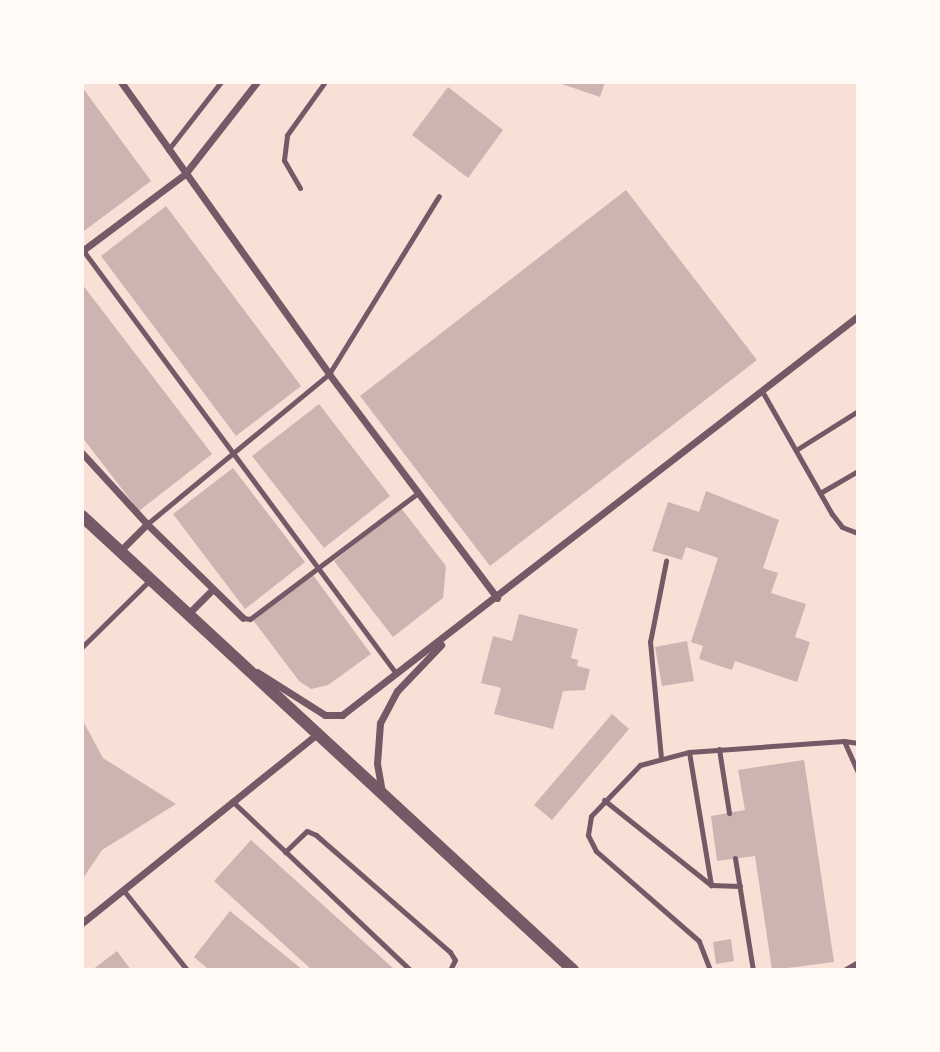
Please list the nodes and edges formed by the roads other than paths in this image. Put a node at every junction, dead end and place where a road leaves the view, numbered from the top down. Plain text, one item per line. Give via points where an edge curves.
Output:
1 (121, 82) edge
2 (221, 82) edge
3 (257, 82) edge
4 (325, 82) edge
5 (168, 150) junction
6 (185, 174) junction
7 (300, 188) dead end
8 (439, 196) dead end
9 (83, 250) edge
10 (858, 316) edge
11 (329, 374) junction
12 (762, 391) junction
13 (858, 411) edge
14 (796, 450) junction
15 (82, 453) edge
16 (235, 453) junction
17 (858, 471) edge
18 (418, 493) junction
19 (820, 493) junction
20 (82, 516) edge
21 (146, 524) junction
22 (858, 533) edge
23 (120, 551) junction
24 (666, 561) dead end
25 (319, 568) junction
26 (151, 579) junction
27 (213, 589) junction
28 (497, 598) junction
29 (188, 614) junction
30 (243, 618) joint
31 (451, 634) junction
32 (82, 647) edge
33 (236, 659) junction
34 (395, 672) junction
35 (318, 733) junction
36 (844, 741) junction
37 (858, 743) edge
38 (719, 748) junction
39 (689, 752) junction
40 (661, 758) junction
41 (858, 772) edge
42 (382, 793) junction
43 (604, 800) junction
44 (232, 801) junction
45 (729, 813) dead end
46 (285, 852) junction
47 (735, 858) dead end
48 (711, 885) junction
49 (740, 886) junction
50 (124, 891) junction
51 (82, 923) edge
52 (858, 963) edge
53 (187, 970) edge
54 (410, 970) edge
55 (450, 970) edge
56 (573, 970) edge
57 (710, 970) edge
58 (753, 970) edge
59 (846, 970) edge

1 - 5 street
2 - 5 lane
3 - 6 street
4 - 7 lane via 287,135 284,160
5 - 6 street
6 - 9 street
6 - 11 street
8 - 11 lane
9 - 16 lane
10 - 12 street
11 - 16 lane
11 - 18 street
12 - 14 lane
12 - 28 street
13 - 14 lane
14 - 19 lane
15 - 21 street
16 - 21 lane
16 - 25 lane
17 - 19 lane
18 - 25 lane
18 - 28 street
19 - 22 lane via 842,527
20 - 23 street
21 - 23 street
21 - 27 street
23 - 26 street
24 - 40 lane via 650,642
25 - 30 lane via 250,619
25 - 34 lane
26 - 29 street
26 - 32 lane
27 - 29 street
27 - 30 street
28 - 31 street
29 - 33 street
31 - 34 street
31 - 42 street via 397,691 380,723 377,763
33 - 34 street via 325,715 342,715
33 - 35 street
35 - 42 street
35 - 44 street
36 - 37 lane
36 - 38 lane
36 - 41 lane
38 - 39 lane
38 - 45 lane
39 - 40 lane
39 - 48 lane
40 - 43 lane via 640,765
42 - 56 street
43 - 48 lane
43 - 57 lane via 591,816 588,835 596,851 699,942
44 - 46 lane
44 - 50 street
46 - 54 lane
46 - 55 lane via 307,831 316,835 450,952 455,960
47 - 49 lane
48 - 49 lane
49 - 58 lane
50 - 51 street
50 - 53 lane
52 - 59 street

